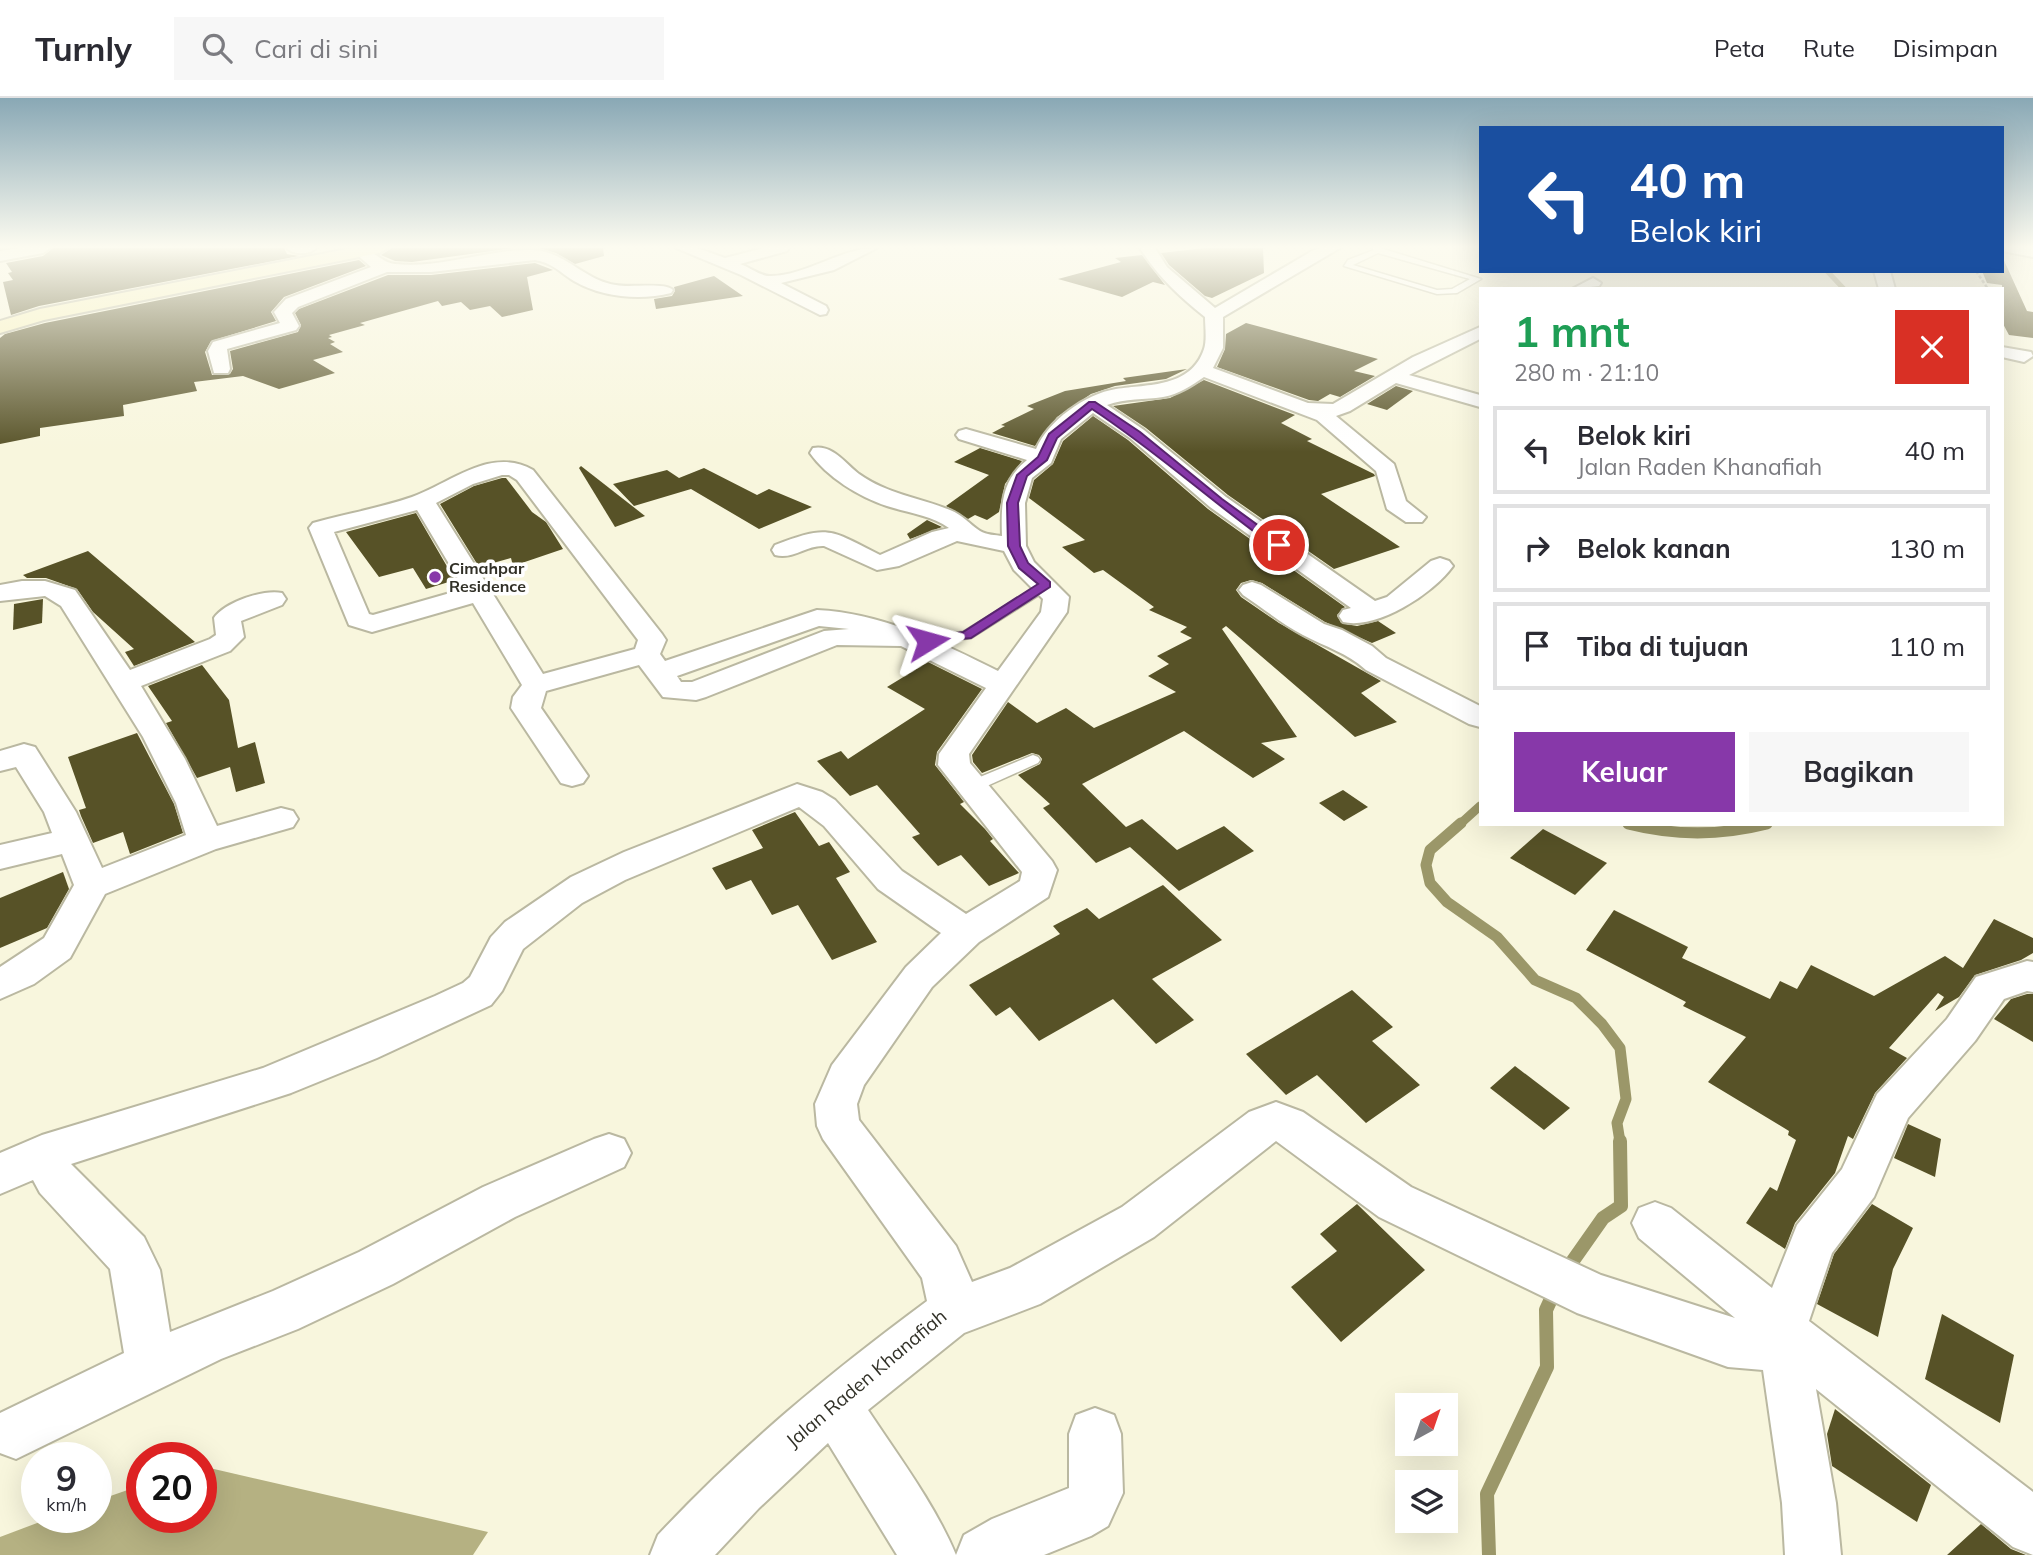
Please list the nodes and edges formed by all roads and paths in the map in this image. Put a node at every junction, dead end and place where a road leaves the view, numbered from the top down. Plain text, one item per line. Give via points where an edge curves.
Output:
1 (34, 316) edge
2 (285, 316) edge
3 (1214, 316) edge
4 (0, 327) edge
5 (1479, 333) edge
6 (2004, 352) edge
7 (2024, 356) dead end
8 (221, 369) dead end
9 (1202, 370) junction
10 (1394, 377) junction
11 (1479, 401) edge
12 (1092, 404) junction
13 (1307, 409) junction
14 (966, 435) dead end
15 (821, 453) dead end
16 (1043, 458) junction
17 (423, 501) junction
18 (1414, 517) dead end
19 (971, 535) junction
20 (1014, 546) junction
21 (784, 550) dead end
22 (1440, 566) dead end
23 (1046, 584) junction
24 (1252, 590) dead end
25 (0, 593) edge
26 (479, 593) junction
27 (273, 599) dead end
28 (1371, 610) junction
29 (1314, 630) junction
30 (909, 640) junction
31 (652, 664) junction
32 (124, 682) junction
33 (1001, 684) junction
34 (536, 685) junction
35 (1479, 717) edge
36 (1033, 760) dead end
37 (0, 761) edge
38 (572, 776) dead end
39 (973, 786) junction
40 (281, 819) dead end
41 (73, 840) junction
42 (204, 841) junction
43 (0, 857) edge
44 (92, 885) junction
45 (966, 932) junction
46 (2033, 976) edge
47 (0, 984) edge
48 (609, 1153) dead end
49 (42, 1154) junction
50 (0, 1174) edge
51 (1654, 1223) dead end
52 (948, 1315) junction
53 (1783, 1338) junction
54 (151, 1366) junction
55 (834, 1404) junction
56 (16, 1433) dead end
57 (1095, 1434) dead end
58 (2033, 1527) edge
59 (678, 1555) edge
60 (928, 1555) edge
61 (984, 1555) edge
62 (1812, 1555) edge

1 - 4 street
2 - 8 street via 290,326 219,346
3 - 9 street via 1214,348
5 - 10 street
6 - 7 street
9 - 12 street via 1163,391 1116,395
9 - 13 street
10 - 11 street
10 - 13 street via 1336,410
12 - 16 street via 1052,436
12 - 28 street
13 - 18 street via 1324,416 1386,469 1395,504
14 - 16 street
15 - 19 street via 860,485 948,517
16 - 20 street via 1022,475 1013,503
17 - 26 street
17 - 26 street via 321,528 358,619 372,624
17 - 31 street via 436,491 486,473 510,468 525,475 652,640
19 - 20 street
19 - 21 street via 941,537 884,563 829,539 815,538
20 - 23 street via 1023,565
22 - 28 street via 1396,603
23 - 30 lane via 966,635
23 - 33 street, Jalan Raden Khanafiah via 1056,597 1054,612
24 - 29 street
25 - 32 street via 23,587 55,589 67,595
26 - 34 street
27 - 32 street via 227,618 230,637 219,645
28 - 29 street
29 - 35 street
30 - 31 street via 834,637 696,691 673,691
30 - 33 street
31 - 34 street
32 - 42 street via 171,759 200,818
33 - 39 street, Jalan Raden Khanafiah via 954,754 954,765
34 - 38 street via 526,708
36 - 39 lane
37 - 41 street via 24,754
39 - 45 street, Jalan Raden Khanafiah via 1040,870 1036,888
40 - 42 street
41 - 43 street
41 - 44 street
42 - 44 street
44 - 47 street via 57,948
45 - 49 street via 890,880 828,809 796,795 625,865 583,887 507,942 477,994 414,1024 246,1091
45 - 52 street, Jalan Raden Khanafiah via 919,977 847,1077 836,1104 838,1126 946,1274 953,1299
46 - 53 street via 1990,988 1961,1030 1892,1107 1858,1183 1813,1241
48 - 54 street via 499,1202 364,1273
49 - 50 street
49 - 54 street via 56,1179 100,1222 136,1270
51 - 53 street via 1742,1292
52 - 53 street via 1023,1287 1138,1222 1264,1125 1276,1121 1395,1202 1594,1296 1728,1342
52 - 55 street, Jalan Raden Khanafiah
53 - 58 street
53 - 62 street via 1809,1503
54 - 56 street
55 - 59 street, Jalan Raden Khanafiah via 786,1444
55 - 60 street
57 - 61 street via 1096,1493 1089,1507

